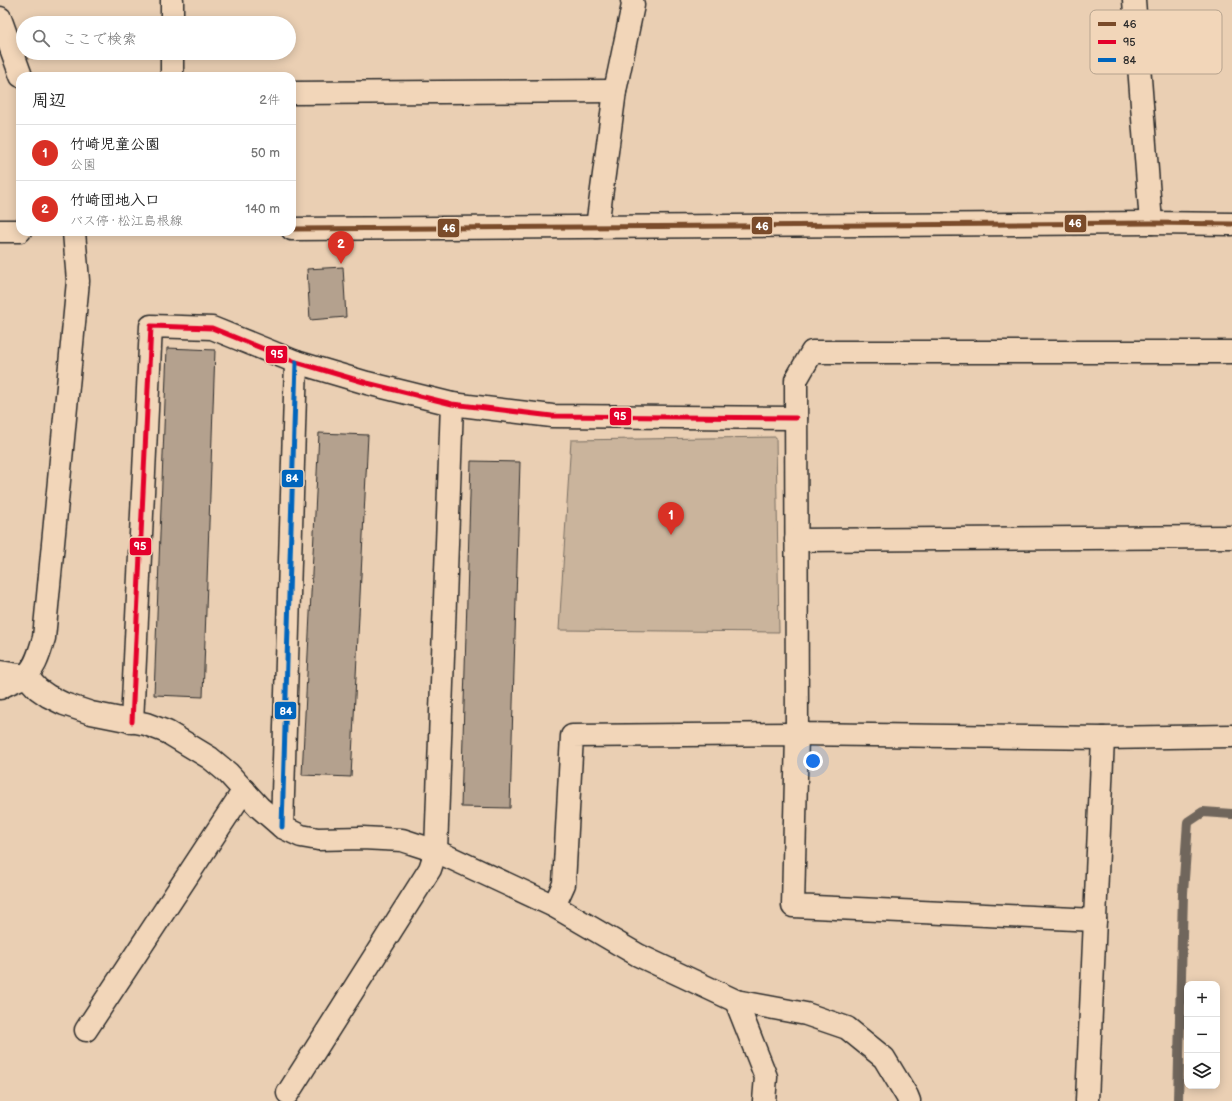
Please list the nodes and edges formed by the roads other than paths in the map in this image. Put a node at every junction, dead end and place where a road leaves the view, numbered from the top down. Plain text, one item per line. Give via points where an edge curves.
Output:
1 (172, 0) edge
2 (632, 0) edge
3 (1134, 0) edge
4 (1135, 10) edge
5 (172, 16) edge
6 (0, 18) edge
7 (172, 60) edge
8 (20, 72) edge
9 (172, 72) edge
10 (1140, 74) edge
11 (615, 91) junction
12 (296, 93) edge
13 (1151, 223) junction
14 (1232, 224) edge
15 (598, 227) junction
16 (296, 229) edge
17 (0, 231) edge
18 (16, 231) edge
19 (74, 236) edge
20 (1232, 352) edge
21 (296, 362) junction
22 (452, 404) junction
23 (796, 418) junction
24 (1232, 537) edge
25 (796, 540) junction
26 (0, 672) edge
27 (26, 676) junction
28 (0, 688) edge
29 (132, 722) junction
30 (797, 734) junction
31 (1232, 736) edge
32 (1103, 738) junction
33 (244, 790) junction
34 (282, 827) junction
35 (436, 851) junction
36 (554, 906) junction
37 (1095, 920) junction
38 (736, 1001) junction
39 (86, 1030) dead end
40 (288, 1093) dead end
41 (764, 1101) edge
42 (909, 1101) edge
43 (1087, 1101) edge

1 - 5 street
2 - 11 street
3 - 4 street
6 - 8 street
7 - 9 street
10 - 13 street
11 - 12 street
11 - 15 street
13 - 14 street
13 - 15 street
15 - 16 street
17 - 18 street
19 - 27 street via 78,281 44,638 40,653
20 - 23 street via 812,352 796,380
21 - 22 street
21 - 29 street via 212,328 151,326
21 - 34 street
22 - 23 street via 552,416
22 - 35 street
23 - 25 street
24 - 25 street
25 - 30 street
26 - 27 street
27 - 28 street
27 - 29 street via 38,689 64,704
29 - 33 street via 167,732 189,745 210,758
30 - 32 street
30 - 36 street via 572,736 564,884
30 - 37 street via 793,906
31 - 32 street
32 - 37 street
33 - 34 street
33 - 39 street
34 - 35 street via 312,838 402,840
35 - 36 street
35 - 40 street via 430,869
36 - 38 street via 638,955
37 - 43 street
38 - 41 street via 766,1077
38 - 42 street via 806,1014 848,1028 884,1058

